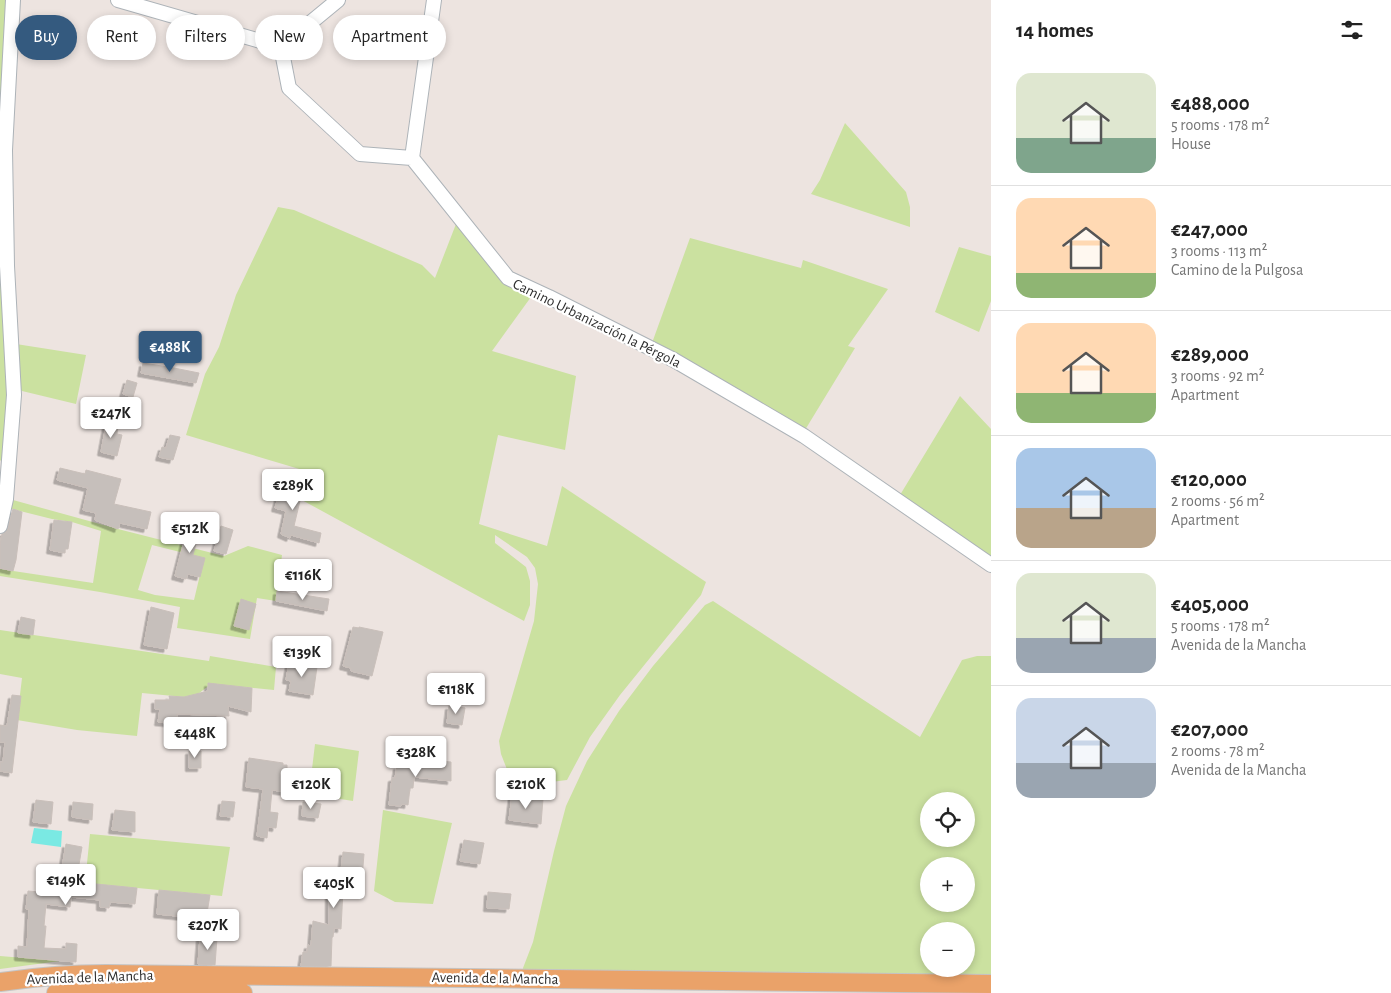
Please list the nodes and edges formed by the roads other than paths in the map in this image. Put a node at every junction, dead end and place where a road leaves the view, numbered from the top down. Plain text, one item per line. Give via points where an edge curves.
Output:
1 (13, 0) edge
2 (118, 0) edge
3 (338, 0) edge
4 (434, 0) edge
5 (320, 15) edge
6 (255, 40) edge
7 (283, 60) edge
8 (412, 158) junction
9 (0, 526) edge
10 (991, 565) edge
11 (0, 982) edge
12 (991, 984) edge
13 (56, 993) edge
14 (243, 993) edge

1 - 9 street via 4,150 14,395 6,499
2 - 6 street
3 - 5 street
4 - 8 street
7 - 8 street via 289,88 360,154
8 - 10 street, Camino Urbanización la Pérgola via 508,278 674,360 804,436
11 - 12 main road, Avenida de la Mancha via 106,974
13 - 14 main road, Avenida de la Mancha

